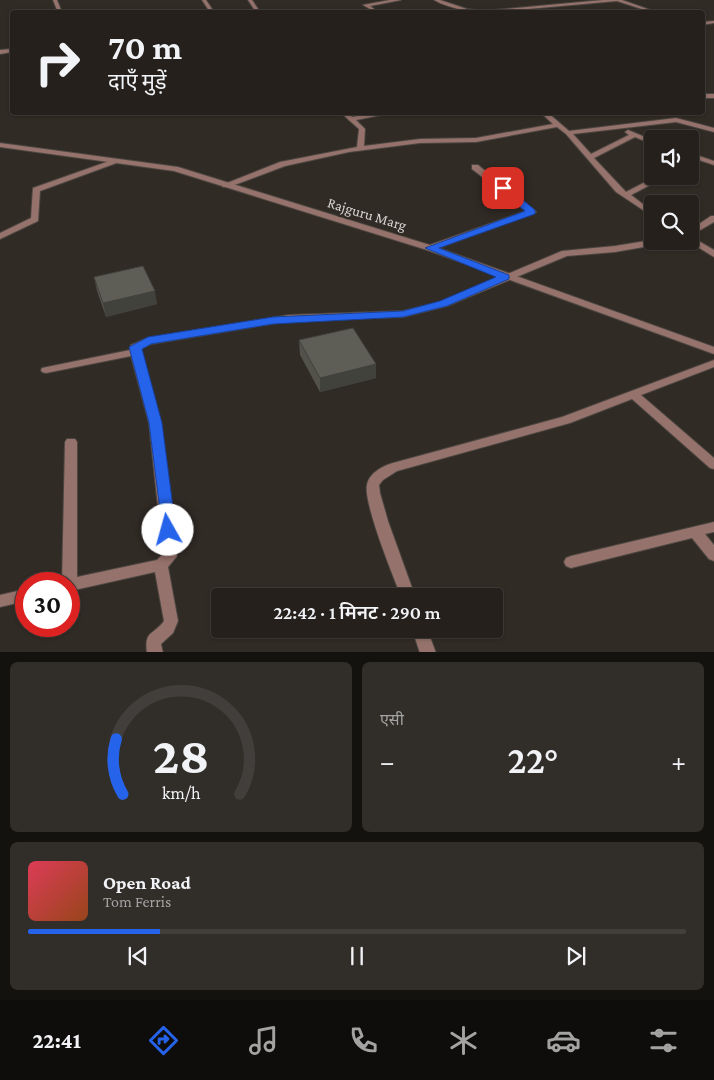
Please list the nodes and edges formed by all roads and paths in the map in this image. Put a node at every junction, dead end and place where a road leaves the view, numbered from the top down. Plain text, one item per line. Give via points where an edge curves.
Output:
1 (55, 0) edge
2 (367, 0) edge
3 (399, 0) edge
4 (436, 0) edge
5 (618, 0) edge
6 (376, 3) junction
7 (59, 9) dead end
8 (372, 9) dead end
9 (466, 10) edge
10 (506, 10) edge
11 (648, 10) edge
12 (347, 115) edge
13 (376, 115) edge
14 (546, 115) edge
15 (352, 119) junction
16 (558, 125) junction
17 (619, 127) junction
18 (714, 130) edge
19 (568, 133) junction
20 (634, 135) junction
21 (644, 139) edge
22 (0, 145) edge
23 (360, 148) junction
24 (590, 157) junction
25 (699, 158) edge
26 (118, 161) junction
27 (714, 163) edge
28 (475, 167) dead end
29 (226, 185) junction
30 (646, 185) edge
31 (626, 196) junction
32 (644, 208) edge
33 (714, 218) edge
34 (699, 228) edge
35 (0, 236) edge
36 (644, 244) edge
37 (699, 245) edge
38 (430, 248) junction
39 (714, 254) edge
40 (505, 277) junction
41 (714, 351) edge
42 (135, 352) junction
43 (714, 363) edge
44 (46, 370) dead end
45 (634, 395) junction
46 (71, 442) dead end
47 (714, 465) edge
48 (714, 527) edge
49 (696, 533) junction
50 (714, 555) edge
51 (571, 562) dead end
52 (161, 565) junction
53 (69, 572) edge
54 (80, 583) edge
55 (405, 588) edge
56 (15, 598) edge
57 (0, 601) edge
58 (423, 638) edge
59 (155, 652) edge
60 (428, 652) edge

1 - 7 street
2 - 6 street
3 - 6 street
4 - 9 street
5 - 10 street
5 - 11 street
6 - 8 street via 365,5
12 - 15 street
13 - 15 street
14 - 16 street
15 - 23 street via 362,129
16 - 19 street
16 - 23 street via 476,140 420,141
17 - 18 street via 676,120
17 - 19 street
17 - 20 street
19 - 24 street
20 - 21 street
20 - 24 street
22 - 26 street, Rajguru Marg
23 - 29 street via 283,164
24 - 31 street
25 - 27 street
26 - 29 street, Rajguru Marg via 175,169
26 - 35 street via 36,190 35,219
28 - 38 street via 532,212
29 - 38 street, Rajguru Marg
30 - 31 street
31 - 32 street
33 - 34 street
36 - 40 street via 565,253
37 - 39 street
38 - 40 street, Rajguru Marg
40 - 41 street, Rajguru Marg
40 - 42 street via 444,304 403,314 273,320 148,341 135,347
42 - 44 street
42 - 52 street via 155,423 170,548 167,561
43 - 45 street
45 - 47 street
45 - 55 street via 566,420 393,468 375,480 372,487 382,523
46 - 53 street
48 - 49 street
49 - 50 street
49 - 51 street
52 - 54 street
52 - 59 street via 171,621 153,641
56 - 57 street
58 - 60 street

